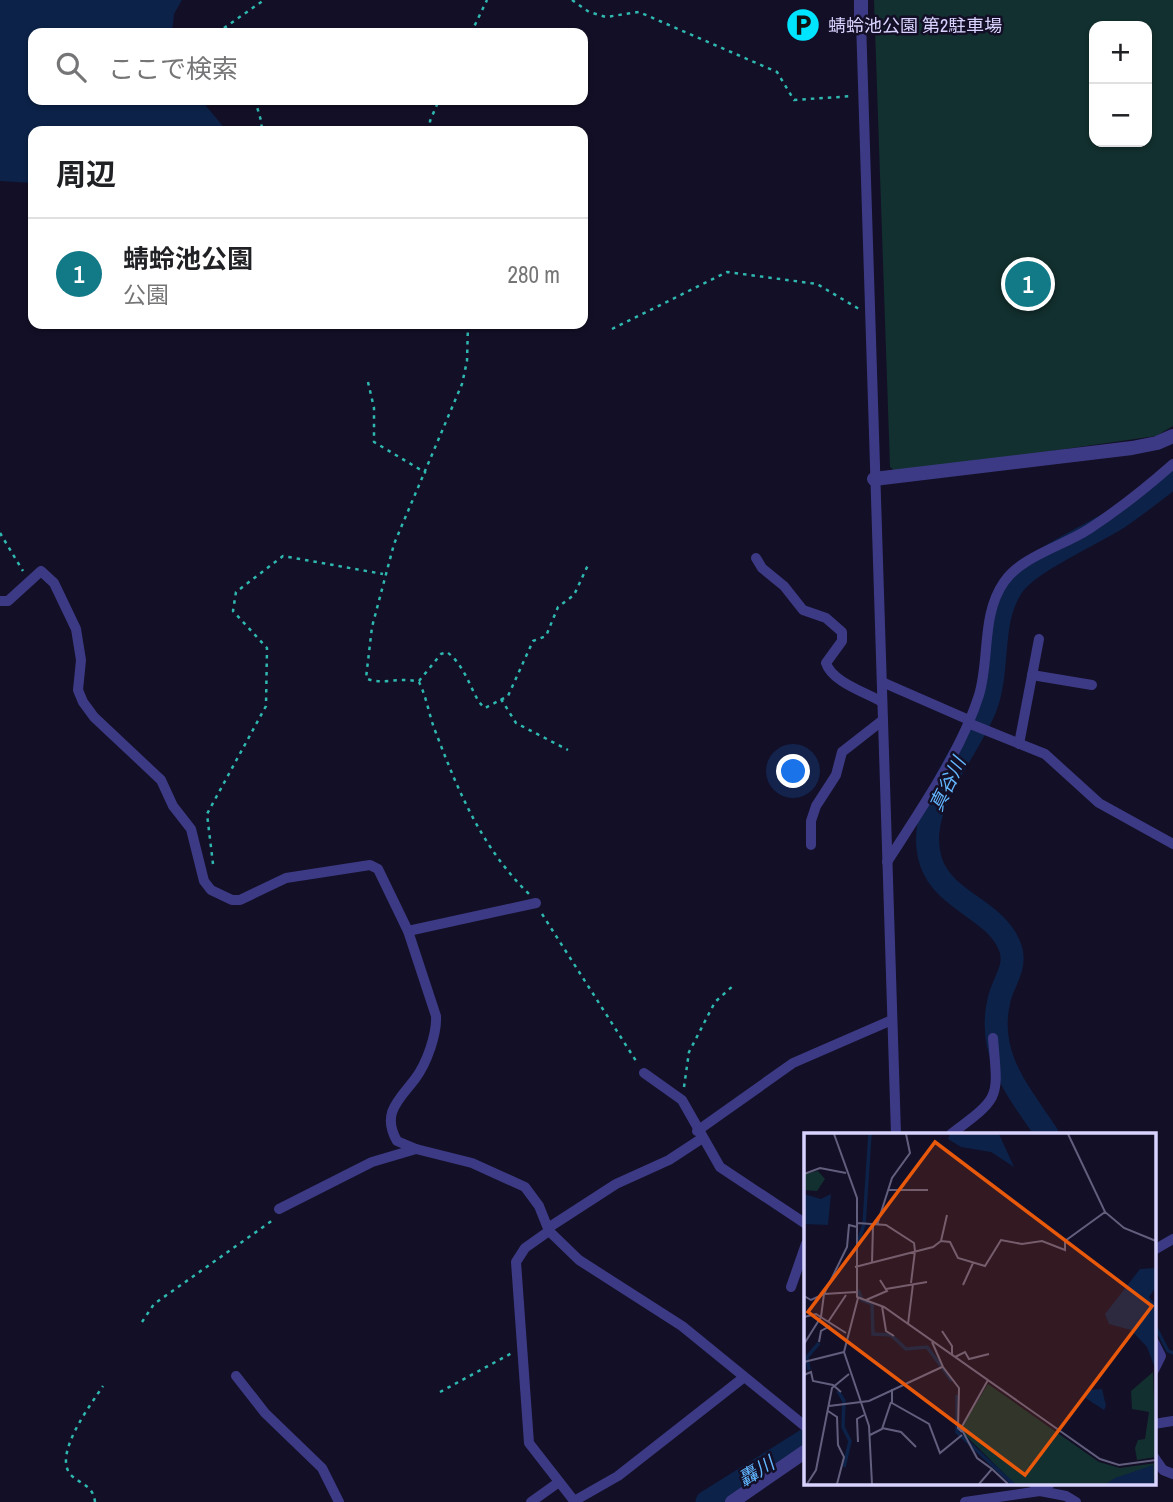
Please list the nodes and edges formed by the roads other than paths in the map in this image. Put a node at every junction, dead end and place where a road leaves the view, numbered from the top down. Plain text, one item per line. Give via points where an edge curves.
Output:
1 (861, 0) edge
2 (861, 21) joint
3 (1173, 436) edge
4 (1173, 464) edge
5 (874, 479) junction
6 (756, 558) dead end
7 (0, 601) edge
8 (1039, 639) dead end
9 (1032, 674) junction
10 (882, 682) junction
11 (1092, 685) dead end
12 (882, 702) junction
13 (883, 720) junction
14 (968, 722) junction
15 (1019, 744) junction
16 (1173, 844) edge
17 (811, 845) dead end
18 (887, 862) junction
19 (536, 903) road end
20 (408, 931) junction
21 (892, 1020) junction
22 (993, 1038) dead end
23 (644, 1073) road end
24 (896, 1133) edge
25 (954, 1133) edge
26 (699, 1135) junction
27 (416, 1149) junction
28 (279, 1209) road end
29 (804, 1223) edge
30 (549, 1229) junction
31 (1173, 1239) edge
32 (1156, 1249) edge
33 (804, 1250) edge
34 (791, 1287) dead end
35 (1156, 1346) edge
36 (1161, 1356) junction
37 (1173, 1362) edge
38 (1156, 1366) edge
39 (236, 1376) dead end
40 (743, 1378) junction
41 (804, 1425) edge
42 (804, 1452) edge
43 (1156, 1460) edge
44 (1173, 1474) edge
45 (559, 1482) junction
46 (1037, 1487) edge
47 (742, 1499) edge
48 (575, 1501) edge
49 (339, 1502) edge
50 (531, 1502) edge
51 (965, 1502) edge
52 (1076, 1502) edge

1 - 2 street
2 - 5 street
3 - 5 street via 1132,448
4 - 14 street via 1090,528 1005,580 994,600 980,693
5 - 10 street
6 - 12 street via 803,610 826,618 842,632 842,641 826,663 829,672
7 - 20 street via 8,601 28,580 45,572 60,593 80,642 78,690 83,702 94,718 162,780 173,806 191,829 200,868 211,890 240,900 286,878 370,865 387,883
8 - 9 street
9 - 11 street
9 - 15 street
10 - 12 street
10 - 14 street
12 - 13 street
13 - 17 street via 842,752 836,775 811,821
13 - 18 street
14 - 15 street
14 - 18 street
15 - 16 street via 1045,754 1099,803
18 - 21 street
19 - 20 street
20 - 27 street via 436,1016 436,1029 417,1077 391,1107 390,1121 397,1142
21 - 24 street
21 - 26 street via 793,1063
22 - 25 street via 995,1092 982,1111
23 - 26 street via 682,1100
26 - 29 street via 720,1167
26 - 30 street via 669,1160 616,1184
27 - 28 street via 372,1162
27 - 30 street via 472,1163 525,1187
30 - 40 street via 579,1260 682,1326
30 - 45 street via 525,1248 516,1262 529,1443
31 - 32 street
33 - 34 street
35 - 36 street
36 - 37 street
36 - 38 street
39 - 49 street via 265,1413 322,1468
40 - 41 street
40 - 48 street via 618,1476
42 - 47 street
43 - 44 street
45 - 48 street
45 - 50 street
46 - 51 street
46 - 52 street

